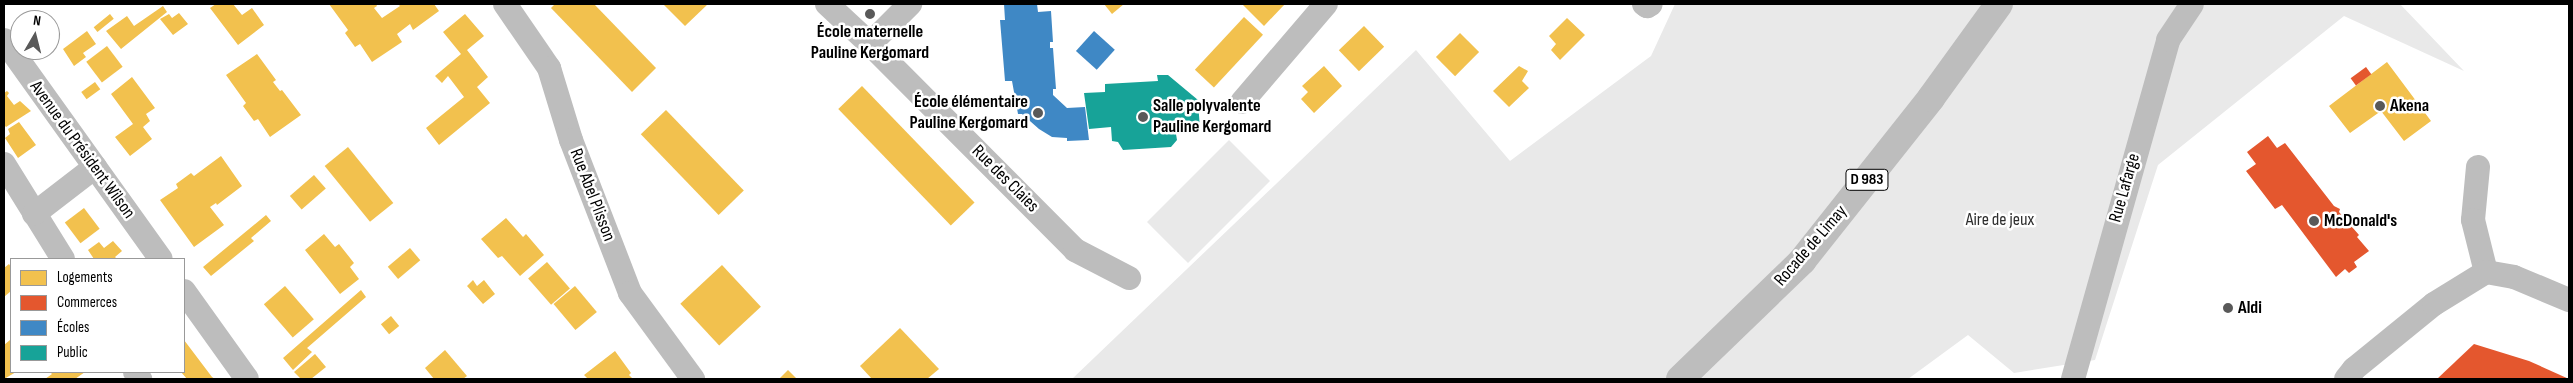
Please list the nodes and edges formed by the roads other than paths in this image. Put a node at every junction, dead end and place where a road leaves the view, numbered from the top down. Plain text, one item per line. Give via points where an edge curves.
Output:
1 (505, 4) edge
2 (827, 4) edge
3 (910, 4) edge
4 (1326, 4) edge
5 (1644, 4) edge
6 (1651, 4) edge
7 (1999, 4) edge
8 (2192, 4) edge
9 (4, 40) edge
10 (870, 44) junction
11 (1242, 102) dead end
12 (4, 164) edge
13 (95, 167) junction
14 (2478, 167) dead end
15 (34, 214) junction
16 (62, 258) edge
17 (160, 258) edge
18 (2486, 272) junction
19 (1128, 278) dead end
20 (185, 292) edge
21 (2569, 300) edge
22 (247, 379) edge
23 (693, 379) edge
24 (1680, 379) edge
25 (2073, 379) edge
26 (2346, 379) edge

1 - 23 street, Rue Abel Plisson via 549,68 571,140 630,293
2 - 10 street, Rue des Claies
3 - 10 street
4 - 11 street
5 - 6 street
7 - 24 main road, Rocade de Limay / D 983 via 1932,98 1802,261
8 - 25 street, Rue Lafarge via 2168,40
9 - 13 street, Avenue du Président Wilson
10 - 19 street, Rue des Claies via 1075,250
12 - 15 street
13 - 15 street
13 - 17 street, Avenue du Président Wilson
14 - 18 street via 2473,220
15 - 16 street
18 - 21 street via 2514,277
18 - 26 street via 2434,304
20 - 22 street

